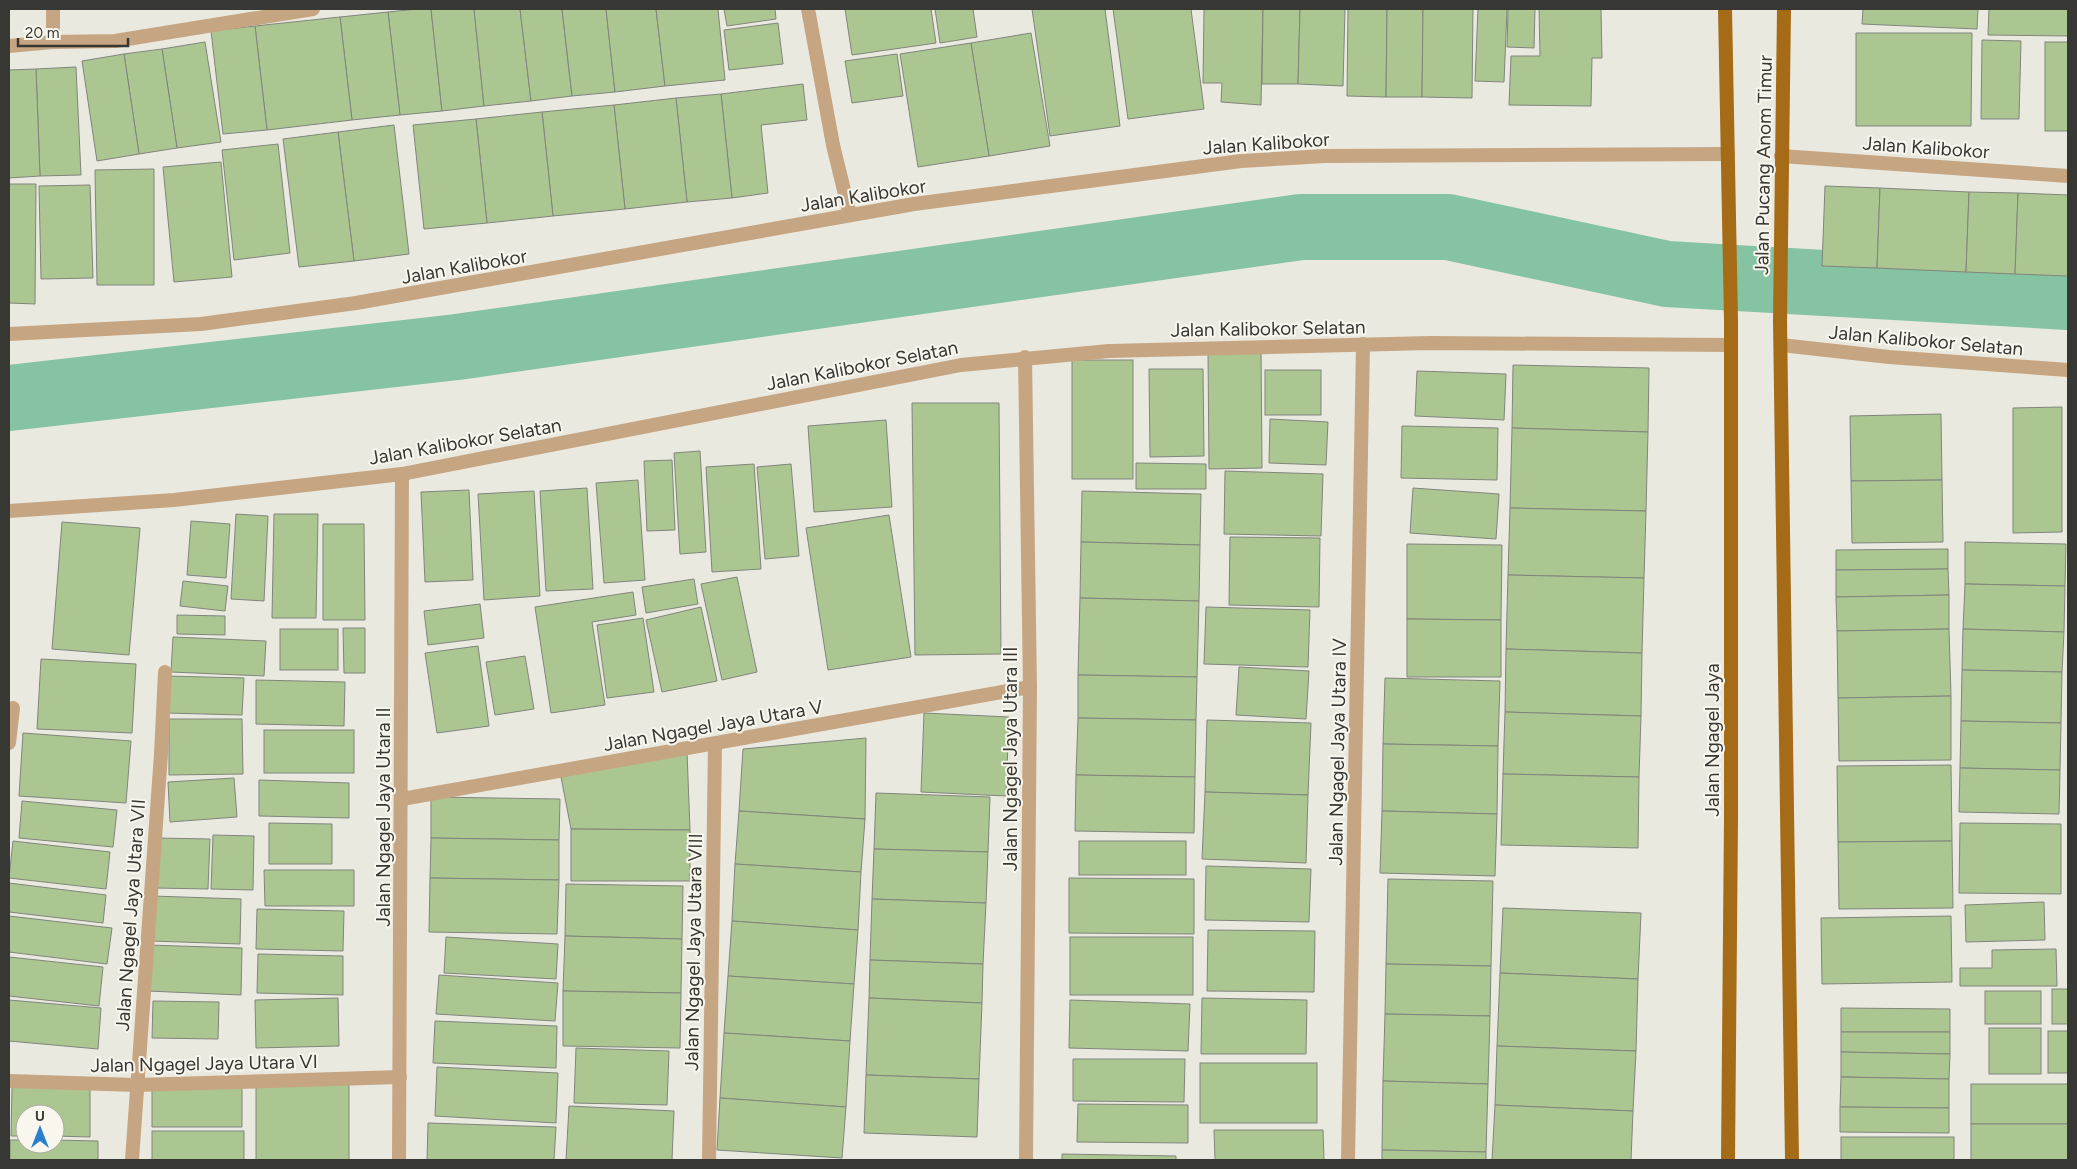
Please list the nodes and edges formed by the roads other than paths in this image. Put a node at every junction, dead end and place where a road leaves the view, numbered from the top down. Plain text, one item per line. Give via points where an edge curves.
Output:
1 (54, 9) edge
2 (313, 9) edge
3 (808, 9) edge
4 (1725, 9) edge
5 (1784, 9) edge
6 (53, 42) junction
7 (9, 46) edge
8 (1728, 154) junction
9 (1781, 156) junction
10 (2068, 176) edge
11 (850, 215) junction
12 (1731, 321) joint
13 (9, 334) edge
14 (1363, 344) junction
15 (1731, 345) junction
16 (1781, 345) junction
17 (1025, 357) junction
18 (2068, 370) edge
19 (402, 474) junction
20 (9, 511) edge
21 (165, 672) dead end
22 (1030, 687) junction
23 (13, 708) dead end
24 (9, 743) edge
25 (715, 744) junction
26 (402, 799) junction
27 (400, 1078) junction
28 (9, 1081) edge
29 (137, 1085) junction
30 (132, 1160) edge
31 (399, 1160) edge
32 (709, 1160) edge
33 (1026, 1160) edge
34 (1348, 1160) edge
35 (1728, 1160) edge
36 (1792, 1160) edge

1 - 6 street
2 - 6 street via 115,41
3 - 11 street via 833,145
4 - 8 main road, Jalan Pucang Anom Timur
5 - 9 main road, Jalan Pucang Anom Timur
6 - 7 street
8 - 11 street, Jalan Kalibokor via 1325,156 1241,161
8 - 12 main road, Jalan Pucang Anom Timur
9 - 10 street, Jalan Kalibokor
9 - 16 main road, Jalan Pucang Anom Timur
11 - 13 street, Jalan Kalibokor via 336,306 201,324
12 - 15 main road, Jalan Ngagel Jaya
14 - 15 street, Jalan Kalibokor Selatan
14 - 17 street, Jalan Kalibokor Selatan via 1109,350
14 - 34 street, Jalan Ngagel Jaya Utara IV
15 - 35 main road, Jalan Ngagel Jaya
16 - 18 street, Jalan Kalibokor Selatan via 1889,357
16 - 36 main road
17 - 19 street, Jalan Kalibokor Selatan via 961,364
17 - 22 street, Jalan Ngagel Jaya Utara III
19 - 20 street, Jalan Kalibokor Selatan via 174,500
19 - 26 street, Jalan Ngagel Jaya Utara II
21 - 29 street, Jalan Ngagel Jaya Utara VII
22 - 25 street, Jalan Ngagel Jaya Utara V
22 - 33 street, Jalan Ngagel Jaya Utara III
23 - 24 street
25 - 26 street, Jalan Ngagel Jaya Utara V
25 - 32 street, Jalan Ngagel Jaya Utara VIII
26 - 27 street, Jalan Ngagel Jaya Utara II
27 - 29 street, Jalan Ngagel Jaya Utara VI
27 - 31 street, Jalan Ngagel Jaya Utara II
28 - 29 street, Jalan Ngagel Jaya Utara VI
29 - 30 street, Jalan Ngagel Jaya Utara VII

